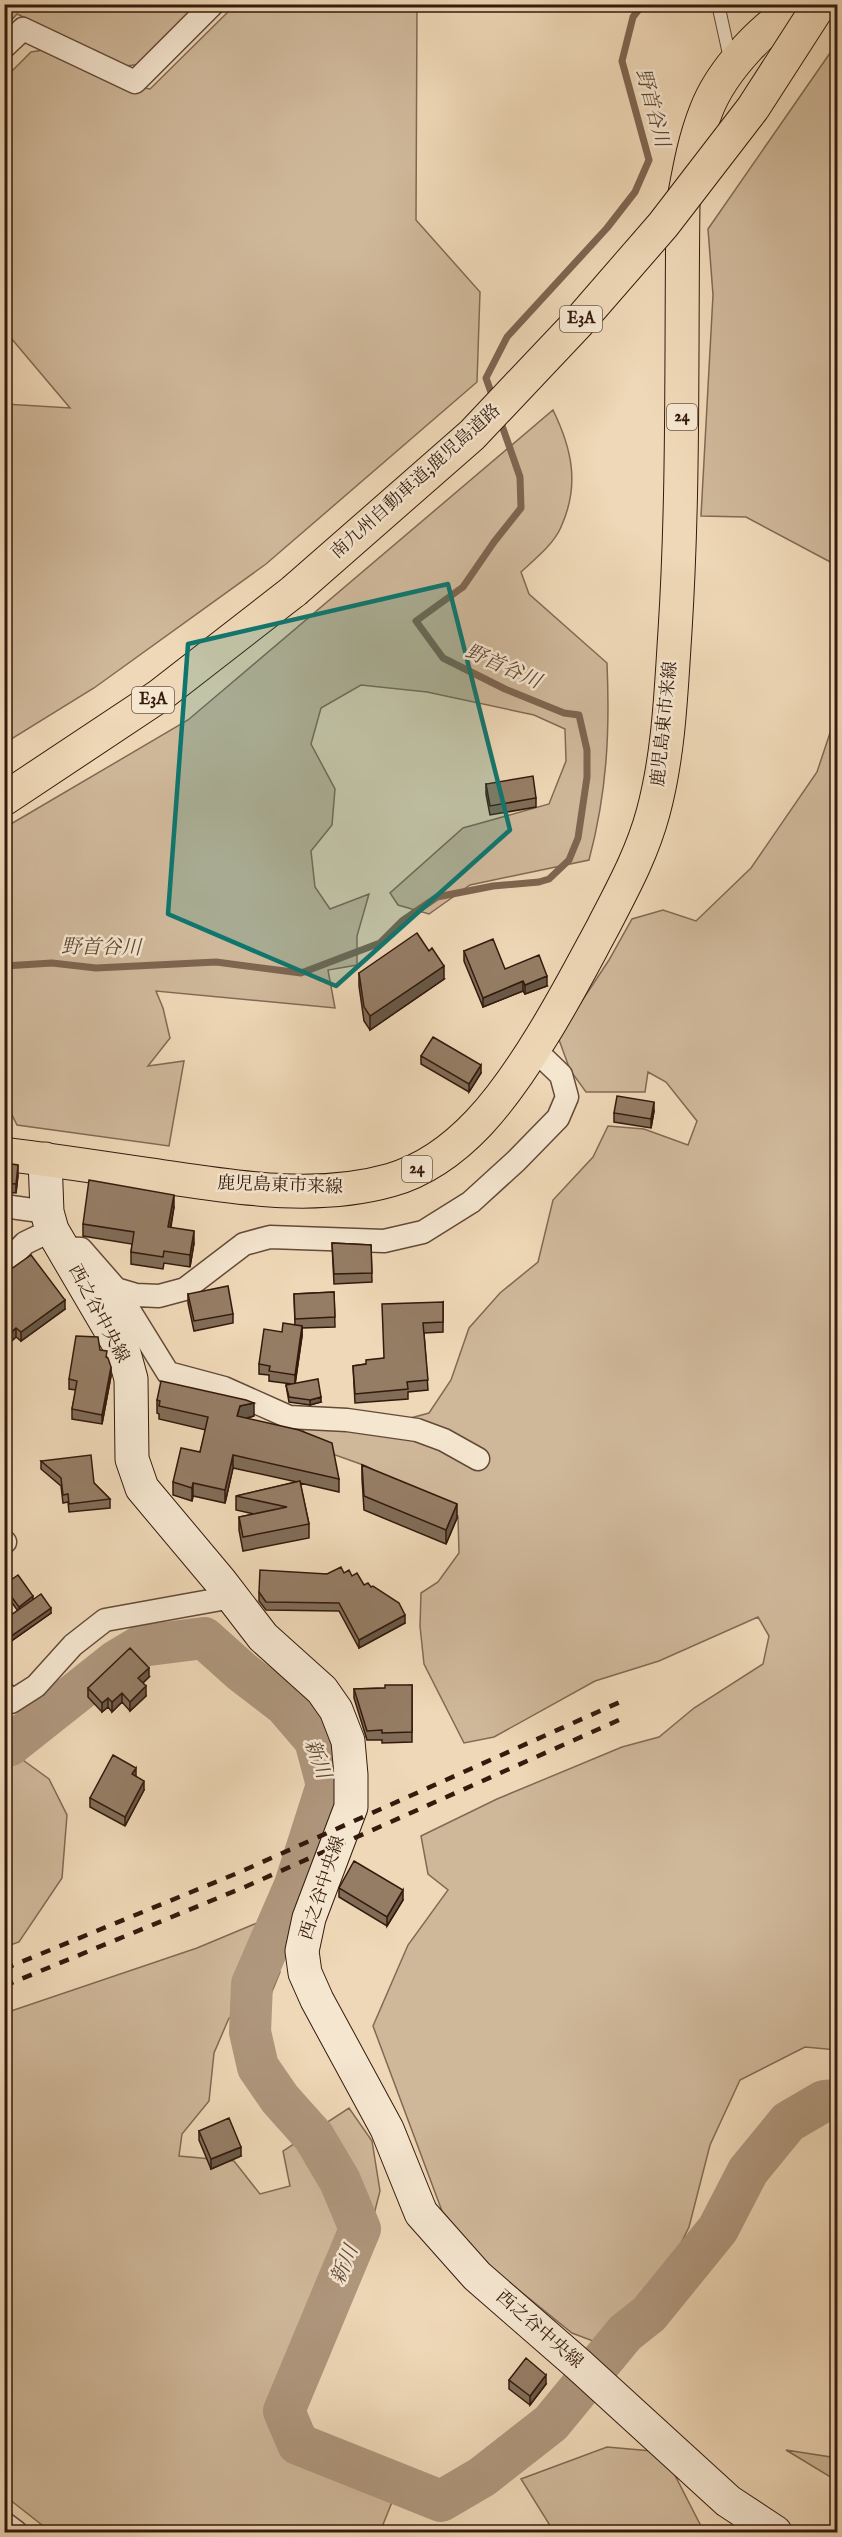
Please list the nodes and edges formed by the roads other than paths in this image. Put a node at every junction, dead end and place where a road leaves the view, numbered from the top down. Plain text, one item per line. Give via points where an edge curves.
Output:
1 (213, 4) edge
2 (804, 4) edge
3 (820, 4) edge
4 (719, 10) edge
5 (4, 48) edge
6 (731, 67) junction
7 (4, 799) edge
8 (534, 1049) junction
9 (4, 1154) edge
10 (45, 1159) junction
11 (4, 1206) edge
12 (54, 1230) junction
13 (4, 1265) edge
14 (116, 1289) junction
15 (478, 1459) dead end
16 (232, 1597) junction
17 (4, 1693) edge
18 (4, 2523) edge
19 (16, 2532) edge
20 (775, 2532) edge

1 - 5 street via 135,82 23,29
2 - 6 main road, 鹿児島東市来線 / 24 via 789,11 760,36
3 - 7 main road, 南九州自動車道;鹿児島道路 / E3A, bridge via 739,126 663,225 472,435 294,591 159,696
4 - 6 lane
6 - 8 main road, 鹿児島東市来線 / 24 via 707,108 692,155 683,204 681,523 664,767 633,869
8 - 10 main road, 鹿児島東市来線 / 24 via 495,1103 436,1161 395,1179 351,1189 237,1187
8 - 14 street via 561,1075 567,1097 558,1118 471,1202 423,1232 384,1242 270,1236 244,1244 185,1289 159,1296
9 - 10 main road, 鹿児島東市来線 / 24
10 - 12 street, 西之谷中央線
11 - 12 street
12 - 13 street via 25,1244
12 - 14 street via 81,1249
12 - 16 street, 西之谷中央線 via 124,1353 131,1379 132,1459 142,1488
14 - 15 street via 168,1372 224,1388 289,1417 417,1430
16 - 17 street via 105,1620 73,1645 36,1686 11,1702
16 - 20 street, 西之谷中央線 via 263,1637 322,1690 336,1710 348,1741 351,1807 309,1918 302,1951 305,1973 387,2129 421,2213 477,2276 728,2501
18 - 19 street

